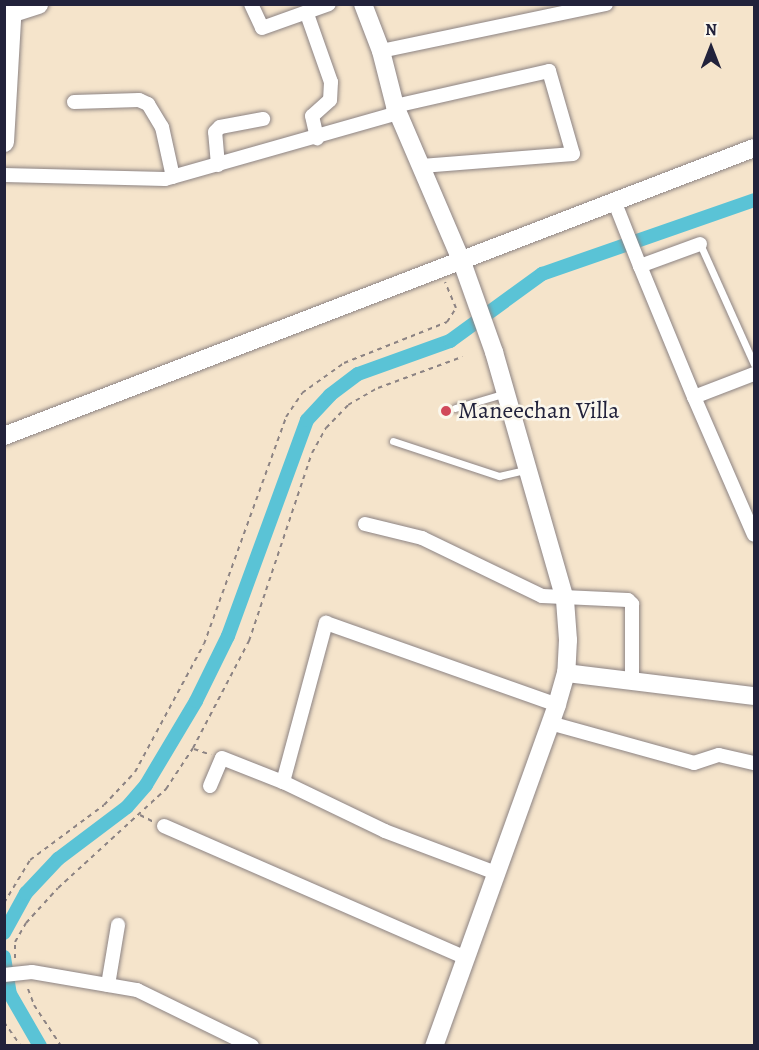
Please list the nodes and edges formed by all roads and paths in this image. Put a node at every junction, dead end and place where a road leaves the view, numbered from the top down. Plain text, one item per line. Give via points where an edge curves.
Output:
1 (38, 4) edge
2 (251, 4) edge
3 (329, 4) edge
4 (363, 4) edge
5 (606, 4) edge
6 (579, 7) edge
7 (9, 11) edge
8 (307, 14) junction
9 (381, 51) junction
10 (74, 102) dead end
11 (397, 109) junction
12 (263, 119) dead end
13 (317, 138) junction
14 (4, 142) edge
15 (754, 148) edge
16 (218, 165) junction
17 (421, 166) junction
18 (4, 175) edge
19 (173, 177) junction
20 (617, 208) junction
21 (700, 244) joint
22 (462, 262) junction
23 (639, 263) junction
24 (441, 270) junction
25 (462, 357) dead end
26 (754, 364) edge
27 (754, 374) edge
28 (506, 393) junction
29 (694, 397) junction
30 (455, 408) dead end
31 (4, 436) edge
32 (393, 441) dead end
33 (528, 470) junction
34 (365, 524) dead end
35 (754, 535) edge
36 (565, 600) junction
37 (566, 673) junction
38 (632, 681) junction
39 (754, 696) edge
40 (557, 705) junction
41 (550, 723) junction
42 (193, 748) junction
43 (222, 758) junction
44 (754, 763) edge
45 (283, 782) junction
46 (210, 786) dead end
47 (164, 826) dead end
48 (496, 873) junction
49 (4, 903) edge
50 (118, 926) dead end
51 (15, 958) dead end
52 (466, 958) junction
53 (4, 975) edge
54 (108, 985) junction
55 (28, 989) dead end
56 (4, 1022) edge
57 (21, 1046) edge
58 (61, 1046) edge
59 (252, 1046) edge
60 (434, 1046) edge

1 - 7 main road
2 - 8 street via 262,28
3 - 8 street
4 - 9 street
5 - 6 street
6 - 9 street
7 - 14 main road
8 - 13 street via 331,82 330,100 312,116
9 - 11 street
10 - 19 street via 139,100 148,104 162,127
11 - 13 street
11 - 17 street
11 - 17 street via 549,71 573,154
12 - 16 street via 220,127 215,132
13 - 16 street
15 - 20 street
16 - 19 street
17 - 22 street
18 - 19 street
20 - 22 street
20 - 23 street
21 - 23 street
21 - 26 lane
22 - 24 street
22 - 28 street
23 - 29 street
24 - 31 street
24 - 49 path via 456,308 447,322 344,363 321,376 297,401 286,417 204,644 135,772 104,805 30,860
25 - 42 path via 378,388 348,405 326,428 312,453 249,641
27 - 29 street
28 - 30 lane
28 - 33 street
29 - 35 street
32 - 33 lane via 499,476
33 - 36 street
34 - 36 street via 422,538 524,588
36 - 37 street
36 - 38 street via 623,598 632,604
37 - 38 street
37 - 40 street
38 - 39 street
40 - 41 street
40 - 45 street via 326,623
41 - 44 street via 694,763 719,755
41 - 48 street
42 - 43 path
42 - 51 path via 166,789 57,888 26,922 15,942
43 - 45 street
43 - 46 street
45 - 48 street via 385,831
47 - 52 street
48 - 52 street
50 - 54 street
52 - 60 street
53 - 54 street via 32,972
54 - 59 street via 136,990
55 - 58 path
56 - 57 path

